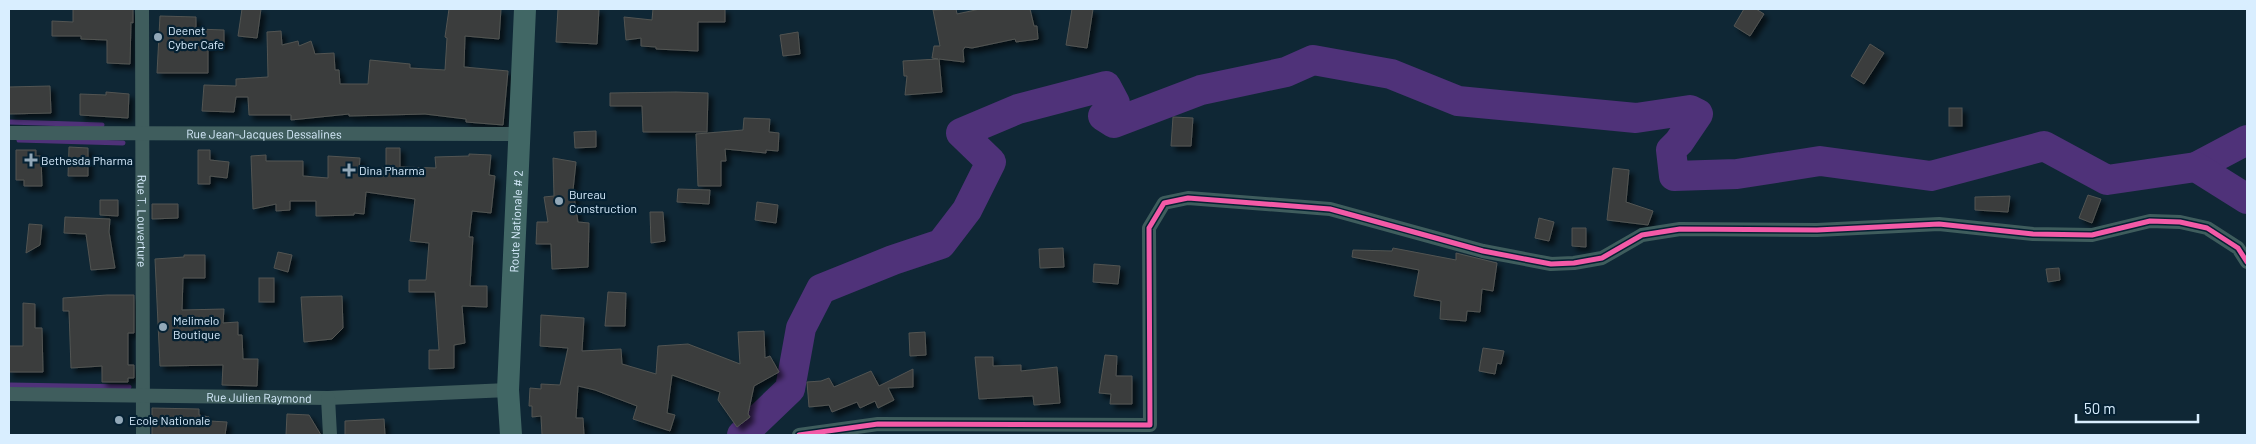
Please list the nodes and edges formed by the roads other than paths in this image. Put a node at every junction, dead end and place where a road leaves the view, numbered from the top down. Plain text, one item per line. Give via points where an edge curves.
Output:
1 (142, 9) edge
2 (525, 9) edge
3 (9, 133) edge
4 (141, 133) junction
5 (518, 134) junction
6 (2247, 262) edge
7 (508, 390) junction
8 (9, 394) edge
9 (144, 396) junction
10 (328, 398) junction
11 (143, 435) edge
12 (330, 435) edge
13 (511, 435) edge
14 (799, 435) edge

1 - 4 street, Rue T. Louverture
2 - 5 main road, Route Nationale # 2
3 - 4 street, Rue Jean-Jacques Dessalines
4 - 5 street, Rue Jean-Jacques Dessalines
4 - 9 street, Rue T. Louverture
5 - 7 main road, Route Nationale # 2
6 - 14 street via 2238,248 2207,228 2180,222 2150,221 2092,235 2033,234 1939,224 1817,230 1680,229 1642,235 1602,258 1551,264 1483,251 1330,210 1188,198 1164,203 1149,228 1150,425 878,424
7 - 10 street, Rue Julien Raymond
7 - 13 main road, Route Nationale # 2
8 - 9 street, Rue Julien Raymond
9 - 10 street, Rue Julien Raymond
9 - 11 street, Rue T. Louverture
10 - 12 street

